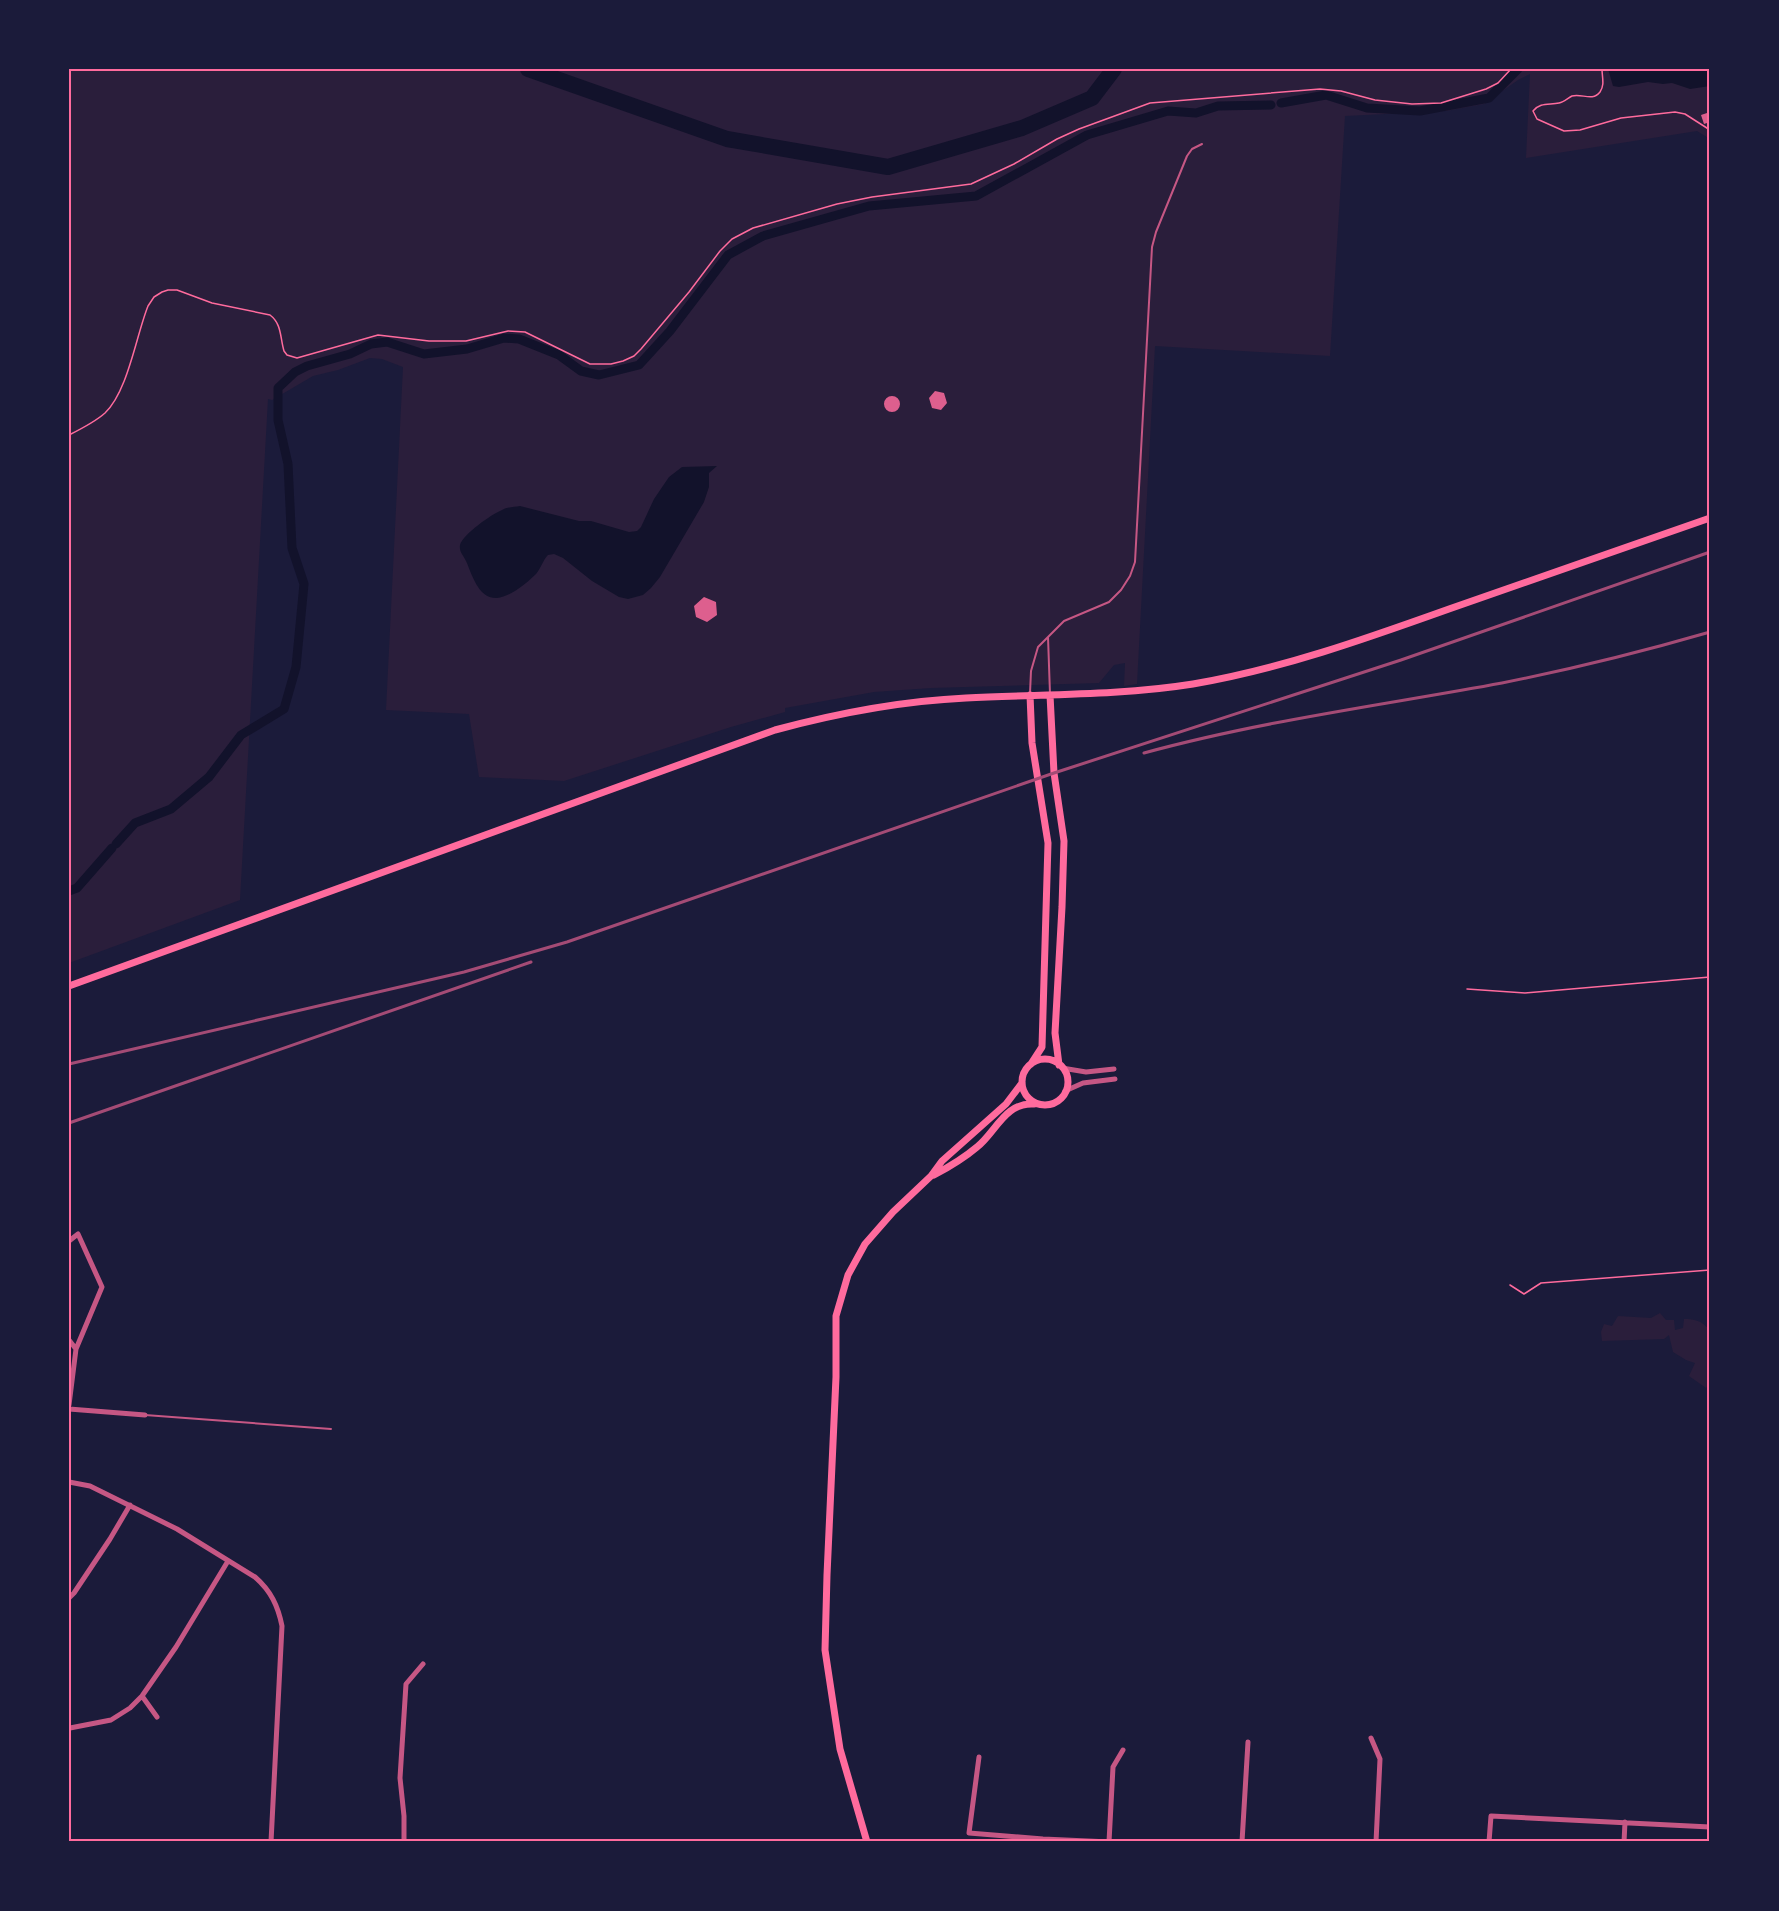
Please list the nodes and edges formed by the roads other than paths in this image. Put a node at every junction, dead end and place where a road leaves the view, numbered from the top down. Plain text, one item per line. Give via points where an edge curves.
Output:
1 (1202, 144) dead end
2 (1710, 518) edge
3 (1048, 637) junction
4 (1030, 695) junction
5 (1050, 695) junction
6 (69, 986) edge
7 (1031, 1064) junction
8 (1060, 1066) junction
9 (1114, 1069) dead end
10 (1115, 1080) dead end
11 (1022, 1083) junction
12 (1065, 1091) junction
13 (1039, 1104) junction
14 (931, 1176) junction
15 (69, 1241) edge
16 (69, 1340) edge
17 (76, 1349) junction
18 (69, 1407) edge
19 (145, 1415) joint
20 (331, 1429) dead end
21 (69, 1482) edge
22 (130, 1505) junction
23 (228, 1561) junction
24 (69, 1598) edge
25 (423, 1664) dead end
26 (142, 1696) junction
27 (157, 1717) dead end
28 (70, 1728) edge
29 (1371, 1738) dead end
30 (1248, 1742) dead end
31 (1123, 1750) dead end
32 (979, 1757) dead end
33 (1625, 1822) junction
34 (1710, 1827) edge
35 (1043, 1841) edge
36 (271, 1842) edge
37 (404, 1842) edge
38 (867, 1842) edge
39 (1110, 1842) edge
40 (1242, 1842) edge
41 (1376, 1842) edge
42 (1489, 1842) edge
43 (1624, 1842) edge

1 - 3 lane via 1187,156 1152,247 1135,562 1121,590 1108,602 1064,621
2 - 5 main road via 1268,669 1129,692
3 - 4 lane via 1034,657
3 - 5 lane
4 - 5 main road
4 - 6 main road via 889,705 775,730
4 - 7 main road via 1032,743 1048,843 1042,1047
5 - 8 main road via 1054,773 1064,841 1055,1033
7 - 8 main road via 1045,1060
7 - 11 main road
8 - 9 street via 1086,1072
8 - 12 main road via 1067,1078
10 - 12 street via 1083,1083
11 - 13 main road via 1027,1096
11 - 14 main road via 1006,1104 942,1161
12 - 13 main road via 1054,1103
13 - 14 main road via 1010,1110 978,1146
14 - 38 main road via 865,1244 848,1275 836,1316 825,1650 840,1749
15 - 17 street via 78,1234 102,1287
16 - 17 street
17 - 18 street
18 - 19 street
19 - 20 lane
21 - 22 street via 90,1486
22 - 23 street
22 - 24 street
23 - 26 street
23 - 36 street via 265,1585 279,1610 282,1626
25 - 37 street via 406,1684 400,1778
26 - 27 street
26 - 28 street via 111,1720
29 - 41 street via 1380,1759
30 - 40 street
31 - 39 street via 1113,1767
32 - 35 street via 969,1833
33 - 34 street
33 - 42 street via 1491,1816
33 - 43 street
35 - 39 street

